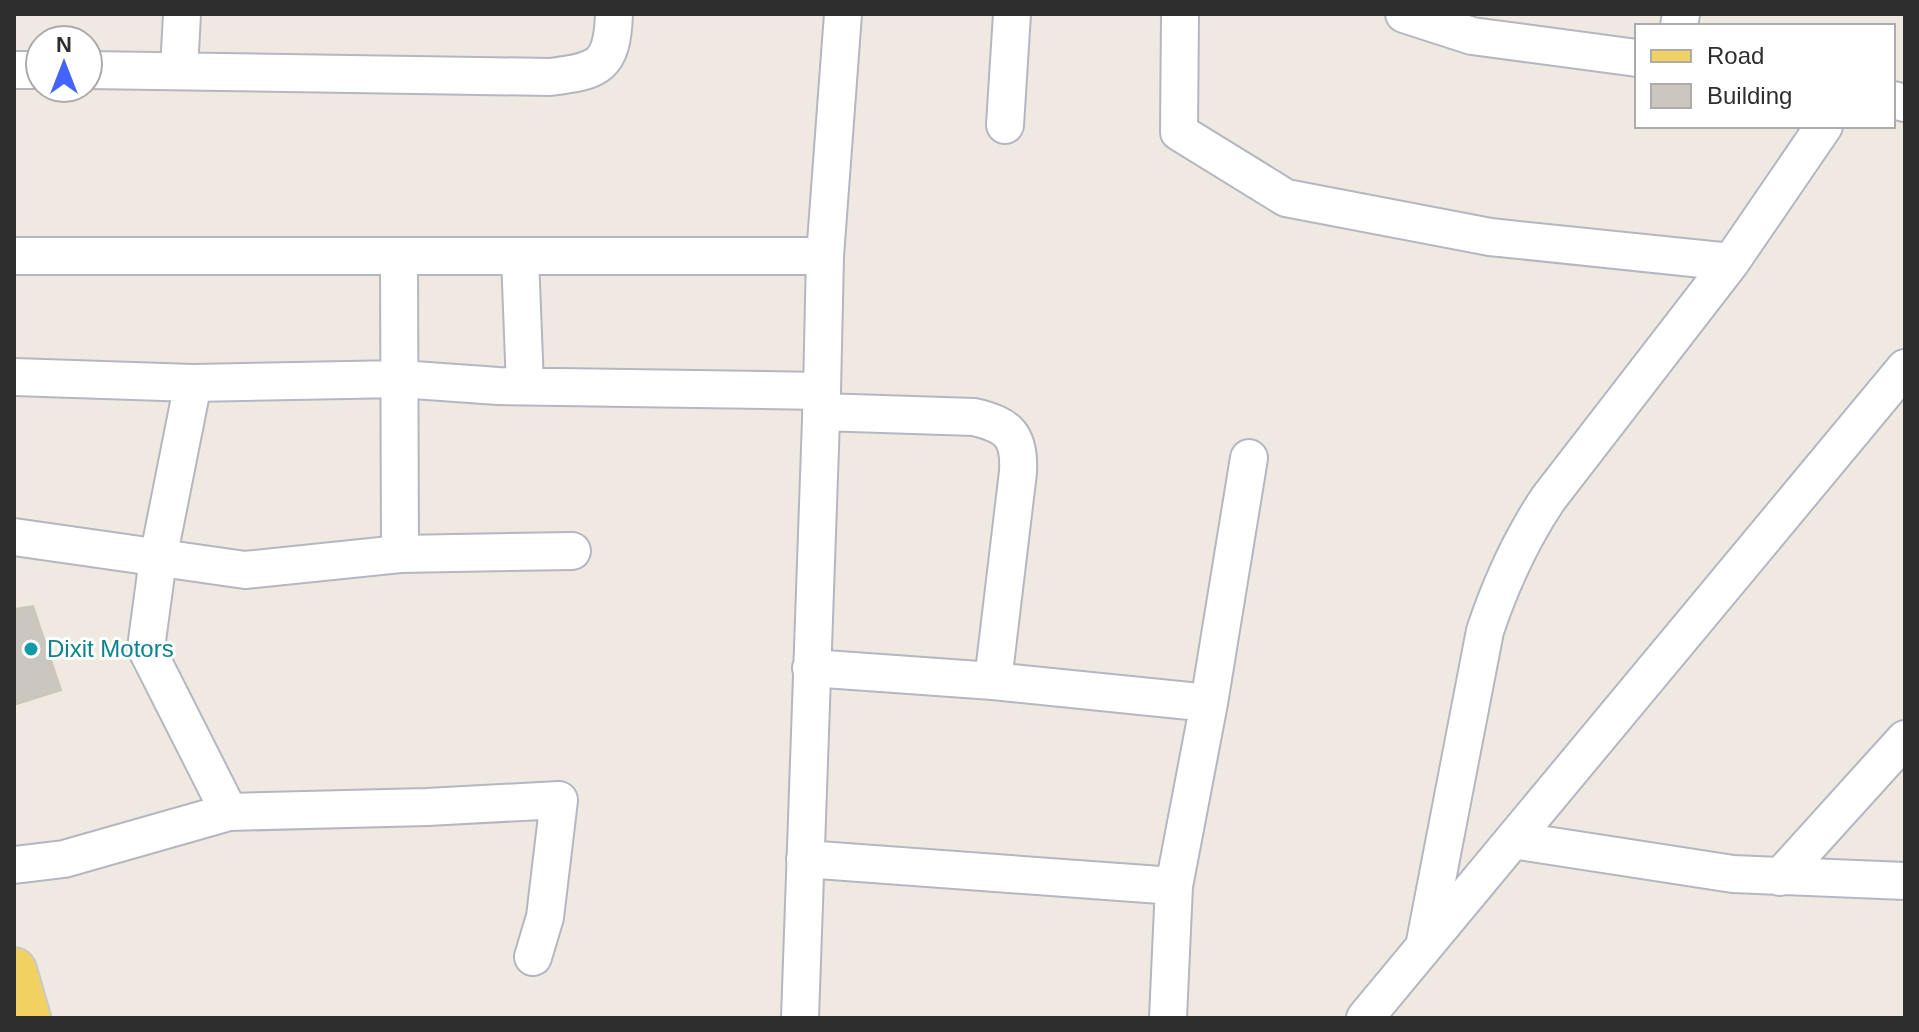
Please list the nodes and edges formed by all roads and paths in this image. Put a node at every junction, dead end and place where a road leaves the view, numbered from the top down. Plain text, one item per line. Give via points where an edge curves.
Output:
1 (182, 14) edge
2 (614, 14) edge
3 (843, 14) edge
4 (1012, 14) edge
5 (1180, 14) edge
6 (1404, 14) edge
7 (1474, 25) edge
8 (1635, 58) edge
9 (104, 70) edge
10 (179, 70) junction
11 (1005, 125) dead end
12 (1823, 128) edge
13 (14, 256) edge
14 (825, 256) junction
15 (399, 257) junction
16 (520, 257) junction
17 (1731, 262) junction
18 (1905, 368) edge
19 (14, 377) edge
20 (400, 379) junction
21 (193, 383) junction
22 (525, 386) junction
23 (822, 402) junction
24 (1249, 458) dead end
25 (14, 537) edge
26 (572, 551) dead end
27 (400, 554) junction
28 (158, 559) junction
29 (811, 668) junction
30 (993, 681) junction
31 (1209, 703) junction
32 (1905, 739) edge
33 (229, 812) junction
34 (1513, 840) junction
35 (805, 859) junction
36 (14, 865) edge
37 (1780, 877) junction
38 (1905, 881) edge
39 (1174, 886) junction
40 (1424, 947) junction
41 (533, 957) dead end
42 (14, 970) edge
43 (28, 1018) edge
44 (800, 1018) edge
45 (1168, 1018) edge
46 (1365, 1018) edge

1 - 10 street
2 - 10 street via 613,43 603,61 583,73 550,77
3 - 14 street
4 - 11 street
5 - 17 street via 1179,132 1286,198 1490,237
6 - 7 street
7 - 8 street
9 - 10 street
12 - 17 street
13 - 15 street
14 - 16 street
14 - 23 street
15 - 16 street
15 - 20 street
16 - 22 street
17 - 40 street via 1548,499 1500,586 1476,672
18 - 34 street
19 - 21 street
20 - 21 street
20 - 22 street
20 - 27 street
21 - 28 street
22 - 23 street
23 - 29 street
23 - 30 street via 974,417 998,422 1012,434 1018,472
24 - 31 street
25 - 28 street
26 - 27 street
27 - 28 street via 245,570
28 - 33 street via 146,648
29 - 30 street
29 - 35 street
30 - 31 street
31 - 39 street
32 - 37 street
33 - 36 street via 64,859
33 - 41 street via 559,800 545,917
34 - 37 street
34 - 40 street
35 - 39 street
35 - 44 street
37 - 38 street
39 - 45 street
40 - 46 street
42 - 43 main road

